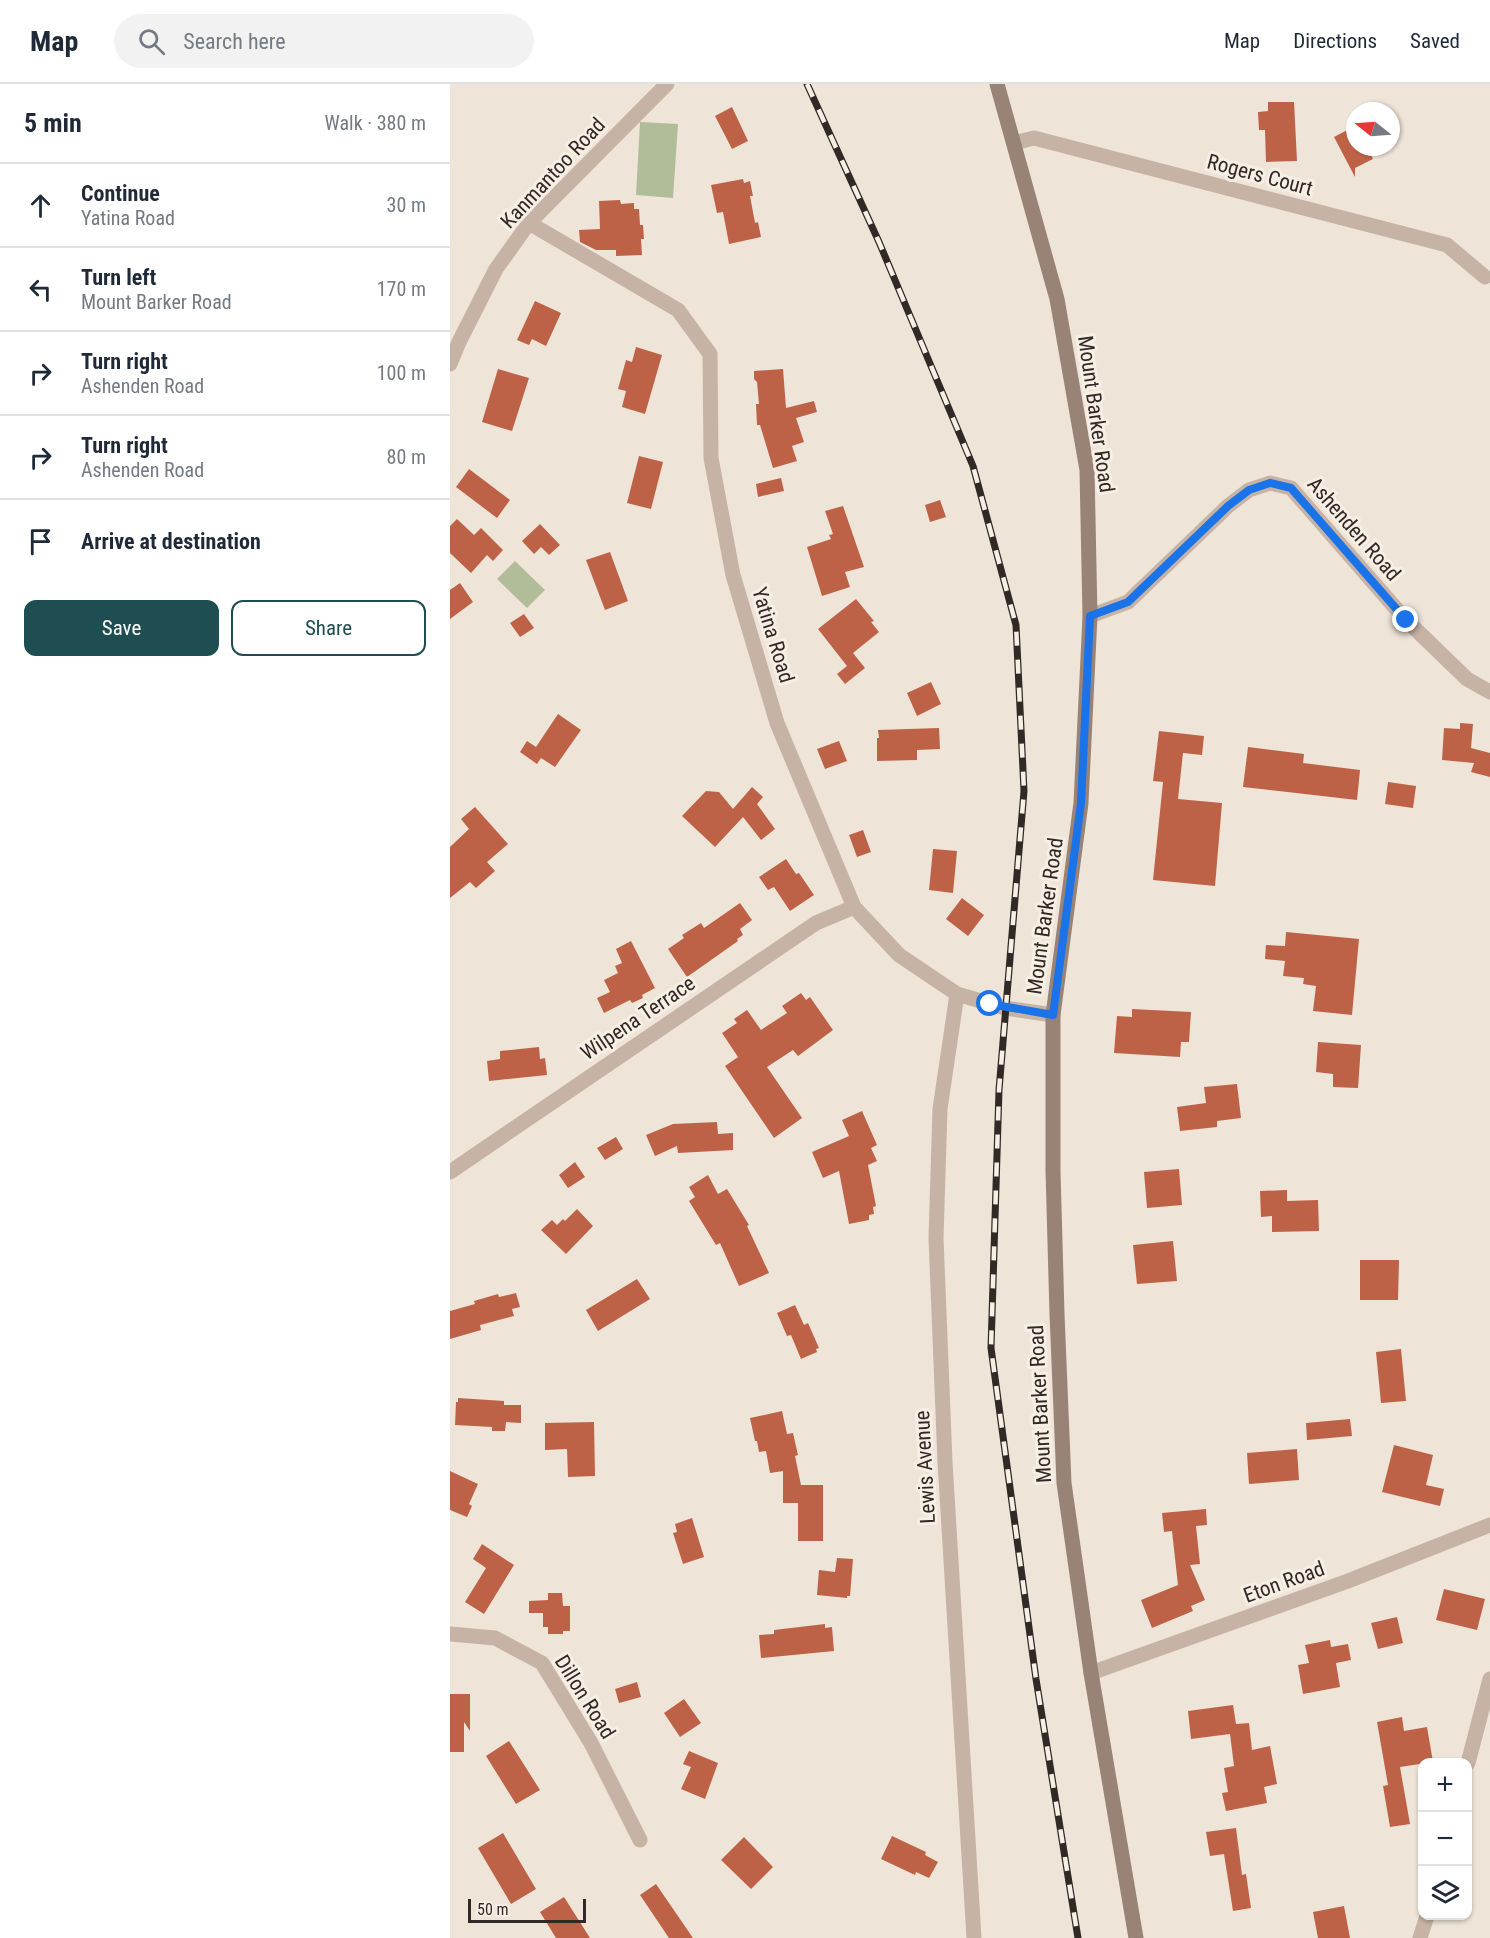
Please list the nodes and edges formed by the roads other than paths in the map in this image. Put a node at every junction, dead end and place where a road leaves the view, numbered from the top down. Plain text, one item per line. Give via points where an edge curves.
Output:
1 (667, 84) edge
2 (997, 84) edge
3 (1014, 143) junction
4 (529, 223) junction
5 (1485, 277) dead end
6 (450, 364) edge
7 (1090, 616) junction
8 (1490, 692) edge
9 (854, 907) junction
10 (957, 994) junction
11 (1053, 1015) junction
12 (450, 1172) edge
13 (1490, 1525) edge
14 (450, 1635) edge
15 (1091, 1673) junction
16 (1490, 1679) edge
17 (1468, 1758) edge
18 (640, 1840) dead end
19 (1426, 1920) edge
20 (974, 1938) edge
21 (1136, 1938) edge
22 (1420, 1938) edge

1 - 4 street, Kanmantoo Road
2 - 3 main road, Mount Barker Road
3 - 5 street, Rogers Court via 1034,138 1447,245
3 - 7 main road, Mount Barker Road via 1057,299 1087,470
4 - 6 street, Kanmantoo Road via 496,268
4 - 9 street, Yatina Road via 678,310 710,354 711,458 733,575 777,723
7 - 8 street, Ashenden Road via 1128,602 1228,506 1249,490 1270,483 1291,488 1406,620 1467,679
7 - 11 main road, Mount Barker Road via 1081,803
9 - 10 street, Yatina Road via 899,955
9 - 12 street, Wilpena Terrace via 816,923
10 - 11 street, Yatina Road via 1005,1008
10 - 20 street, Lewis Avenue via 940,1109 936,1238 945,1462
11 - 15 main road, Mount Barker Road via 1064,1484
13 - 15 street, Eton Road via 1348,1581
14 - 18 street, Dillon Road via 495,1638 542,1663 591,1743
15 - 21 main road, Mount Barker Road
16 - 17 street
19 - 22 street

